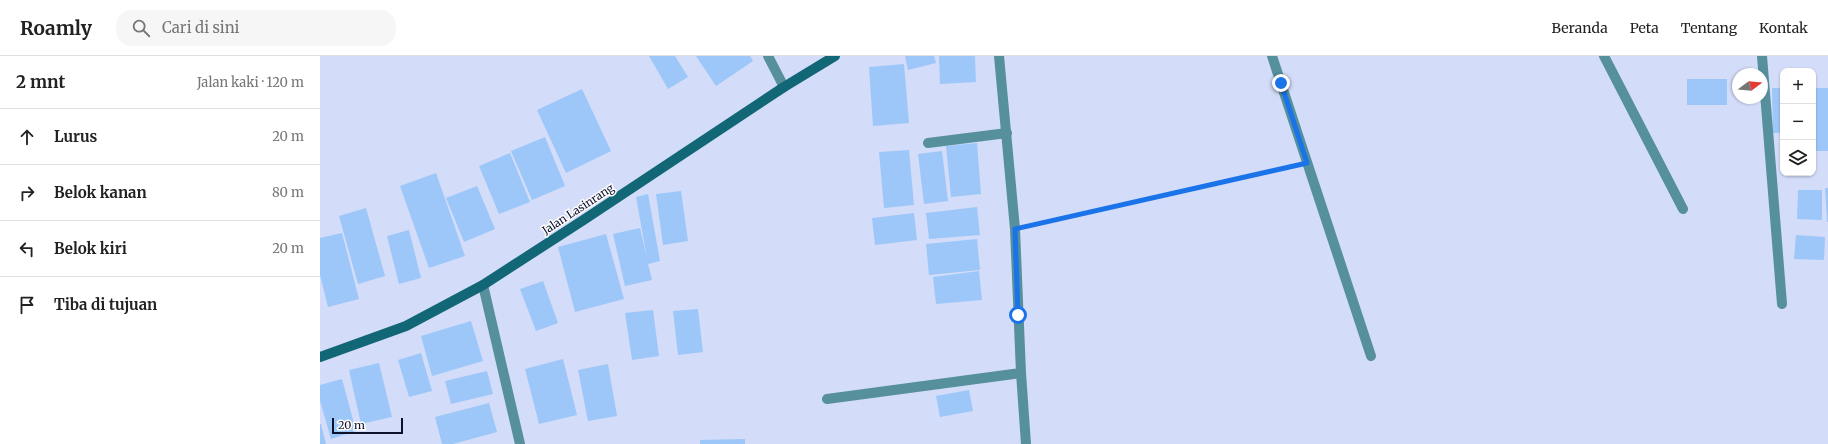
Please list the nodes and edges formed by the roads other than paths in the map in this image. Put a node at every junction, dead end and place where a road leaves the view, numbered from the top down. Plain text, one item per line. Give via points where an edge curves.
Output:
1 (768, 56) edge
2 (835, 56) edge
3 (999, 56) edge
4 (1272, 56) edge
5 (1604, 56) edge
6 (1762, 56) edge
7 (784, 87) junction
8 (1007, 133) junction
9 (928, 143) dead end
10 (1683, 209) dead end
11 (483, 285) junction
12 (1782, 304) dead end
13 (1371, 356) dead end
14 (320, 357) edge
15 (1021, 373) junction
16 (827, 399) dead end
17 (520, 444) edge
18 (1026, 444) edge

1 - 7 street
2 - 7 street, Jalan Lasinrang
3 - 8 street
4 - 13 street
5 - 10 street
6 - 12 street
7 - 11 street, Jalan Lasinrang
8 - 9 street
8 - 15 street via 1015,229
11 - 14 street, Jalan Lasinrang via 406,326
11 - 17 street
15 - 16 street
15 - 18 street

